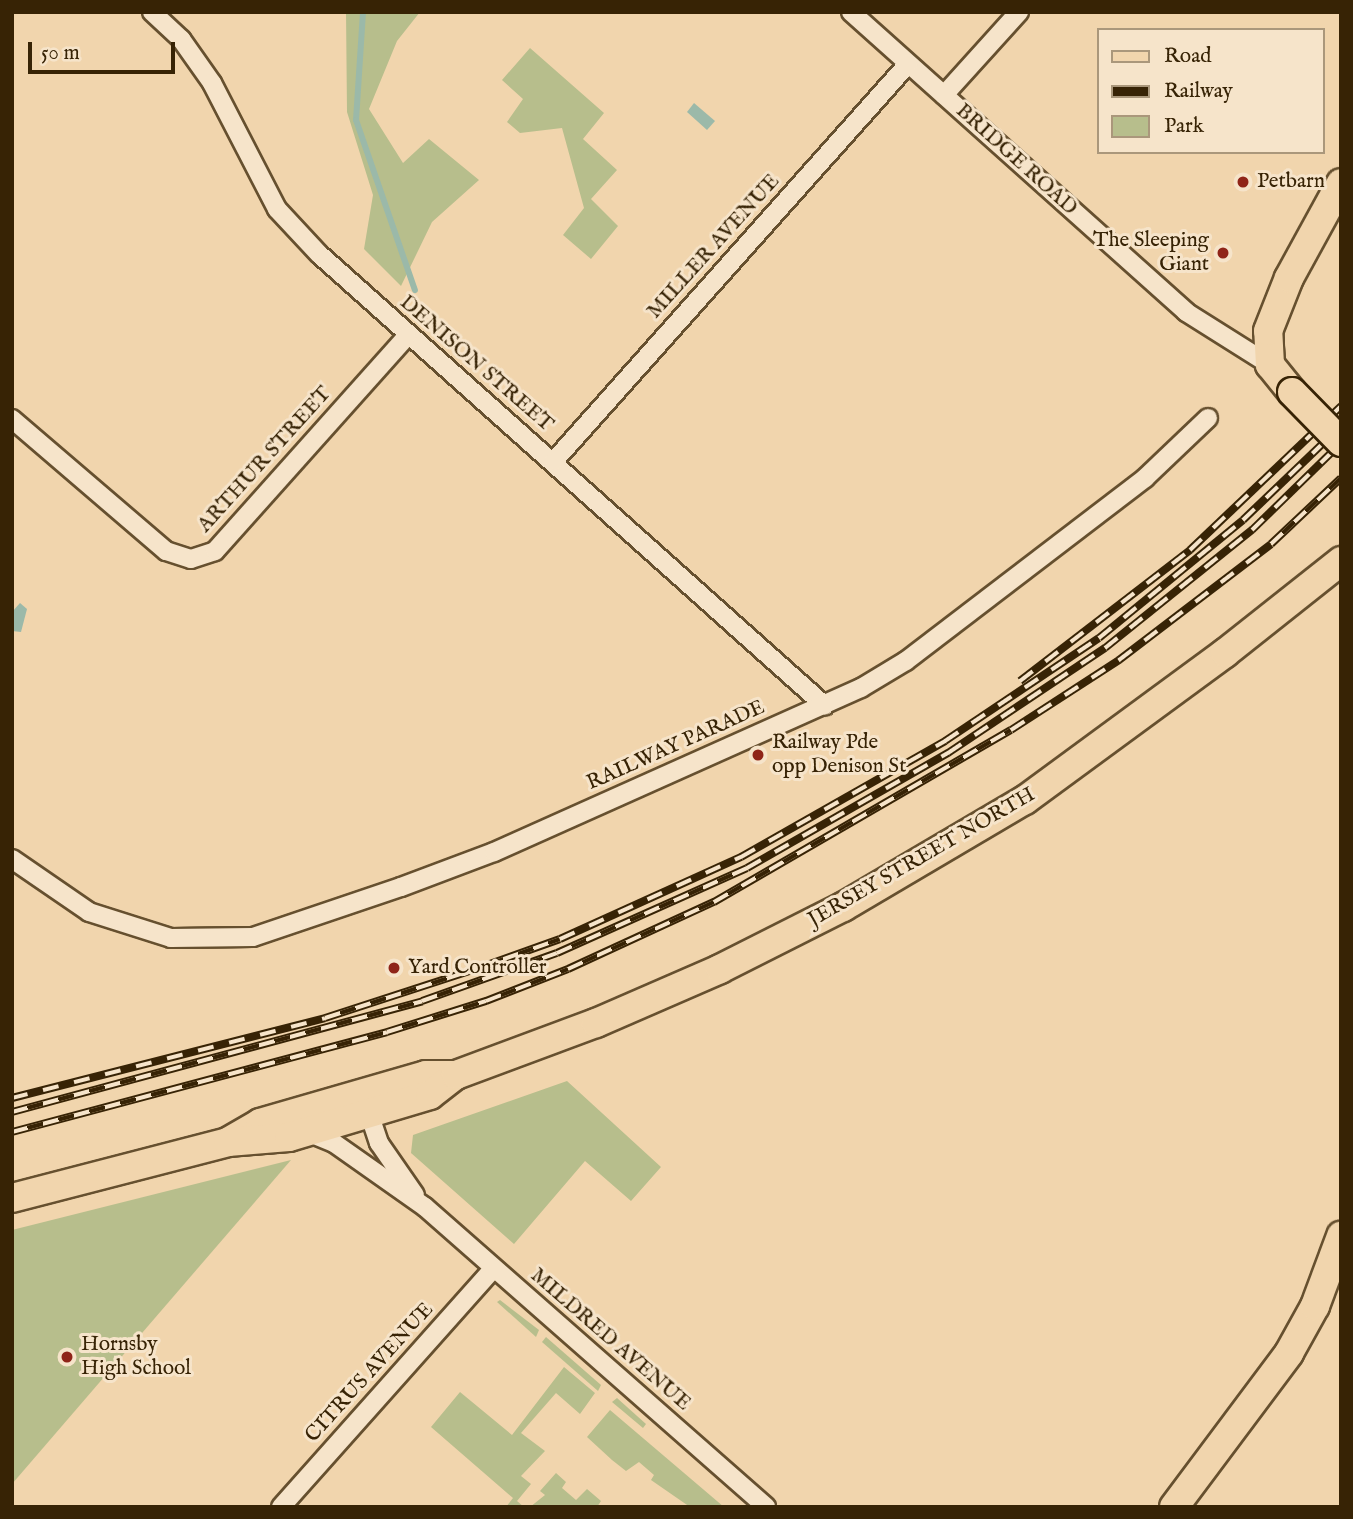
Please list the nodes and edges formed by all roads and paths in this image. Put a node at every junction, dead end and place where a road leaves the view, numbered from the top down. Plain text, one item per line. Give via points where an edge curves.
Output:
1 (152, 12) edge
2 (850, 12) edge
3 (1018, 12) edge
4 (908, 64) junction
5 (944, 96) junction
6 (1341, 183) edge
7 (407, 336) junction
8 (1270, 365) junction
9 (1208, 418) dead end
10 (12, 419) edge
11 (1341, 442) edge
12 (554, 461) junction
13 (1341, 561) edge
14 (825, 706) junction
15 (12, 859) edge
16 (366, 1104) junction
17 (307, 1132) junction
18 (228, 1142) junction
19 (12, 1198) edge
20 (425, 1207) junction
21 (1341, 1236) edge
22 (493, 1269) junction
23 (281, 1507) edge
24 (766, 1507) edge
25 (1174, 1507) edge

1 - 7 street, DENISON STREET via 181,39 212,83 277,209
2 - 4 street, BRIDGE ROAD
3 - 5 street
4 - 5 street, BRIDGE ROAD
4 - 12 street, MILLER AVENUE
5 - 8 street, BRIDGE ROAD via 1186,312
6 - 8 main road via 1274,316 1267,345
7 - 10 street, ARTHUR STREET via 215,551 191,559 166,551
7 - 12 street, DENISON STREET
8 - 11 main road, BRIDGE ROAD, bridge
9 - 14 street, RAILWAY PARADE via 1145,478 917,653
12 - 14 street, DENISON STREET
13 - 16 main road, JERSEY STREET NORTH via 1025,800 922,863 720,969 596,1023 456,1075 426,1075
14 - 15 street, RAILWAY PARADE via 494,852 253,937 171,938 89,912
16 - 17 main road, JERSEY STREET NORTH
16 - 18 main road, JERSEY STREET NORTH via 260,1123
16 - 20 street, MILDRED AVENUE via 389,1163
17 - 18 main road, JERSEY STREET NORTH via 267,1142
17 - 20 street, MILDRED AVENUE via 341,1147
18 - 19 main road, JERSEY STREET NORTH
20 - 22 street, MILDRED AVENUE
21 - 25 main road via 1315,1306 1290,1353
22 - 23 street, CITRUS AVENUE
22 - 24 street, MILDRED AVENUE

